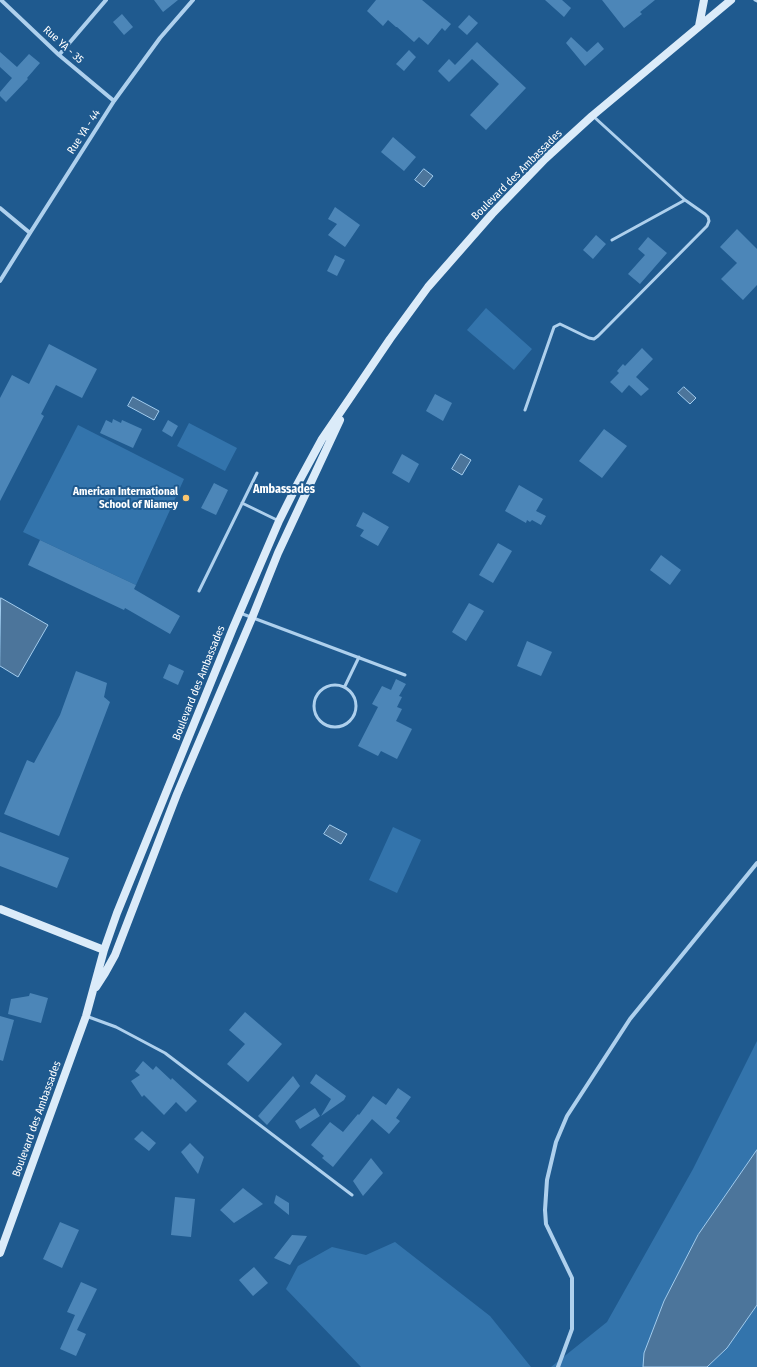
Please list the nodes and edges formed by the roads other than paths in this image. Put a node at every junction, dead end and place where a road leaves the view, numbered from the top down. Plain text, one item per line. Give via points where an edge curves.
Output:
1 (1, 0) edge
2 (106, 0) edge
3 (193, 0) edge
4 (704, 0) edge
5 (731, 0) edge
6 (699, 26) junction
7 (59, 56) junction
8 (114, 101) junction
9 (592, 116) junction
10 (685, 200) junction
11 (0, 208) edge
12 (30, 232) junction
13 (612, 240) dead end
14 (0, 281) edge
15 (352, 395) junction
16 (525, 410) dead end
17 (256, 473) dead end
18 (242, 503) junction
19 (279, 521) junction
20 (199, 591) dead end
21 (240, 613) junction
22 (252, 618) junction
23 (359, 657) junction
24 (405, 675) dead end
25 (345, 686) junction
26 (757, 863) edge
27 (0, 909) edge
28 (104, 950) junction
29 (92, 991) junction
30 (86, 1016) junction
31 (352, 1195) dead end
32 (2, 1242) edge
33 (0, 1254) edge
34 (558, 1367) edge

1 - 7 street, Rue YA - 35
2 - 7 street
3 - 8 street, Rue YA - 44 via 160,38
4 - 6 main road
5 - 6 main road, Boulevard des Ambassades
6 - 9 main road, Boulevard des Ambassades
7 - 8 street, Rue YA - 35
8 - 12 street, Rue YA - 44
9 - 10 lane
9 - 15 main road, Boulevard des Ambassades via 497,208 428,287
10 - 13 lane
10 - 16 lane via 708,217 707,226 598,336 589,338 560,324 554,327
11 - 12 street
12 - 14 street, Rue YA - 44
15 - 19 main road, Boulevard des Ambassades via 322,440
15 - 22 main road, Boulevard des Ambassades via 278,553
17 - 18 lane
18 - 19 lane
18 - 20 lane
19 - 21 main road, Boulevard des Ambassades
21 - 22 lane
21 - 28 main road, Boulevard des Ambassades
22 - 23 lane
22 - 29 main road, Boulevard des Ambassades via 177,794 115,955 106,973
23 - 24 lane
23 - 25 lane
25 - 25 lane via 333,684 325,686 317,693 313,708 320,722 330,727 340,727 352,718 355,713 355,699
26 - 34 street via 630,1019 567,1116 556,1142 548,1180 546,1224 572,1278 572,1329
27 - 28 main road
28 - 29 main road, Boulevard des Ambassades
29 - 30 main road, Boulevard des Ambassades
30 - 31 lane via 116,1027 165,1053
30 - 32 main road, Boulevard des Ambassades
32 - 33 main road, Boulevard des Ambassades

